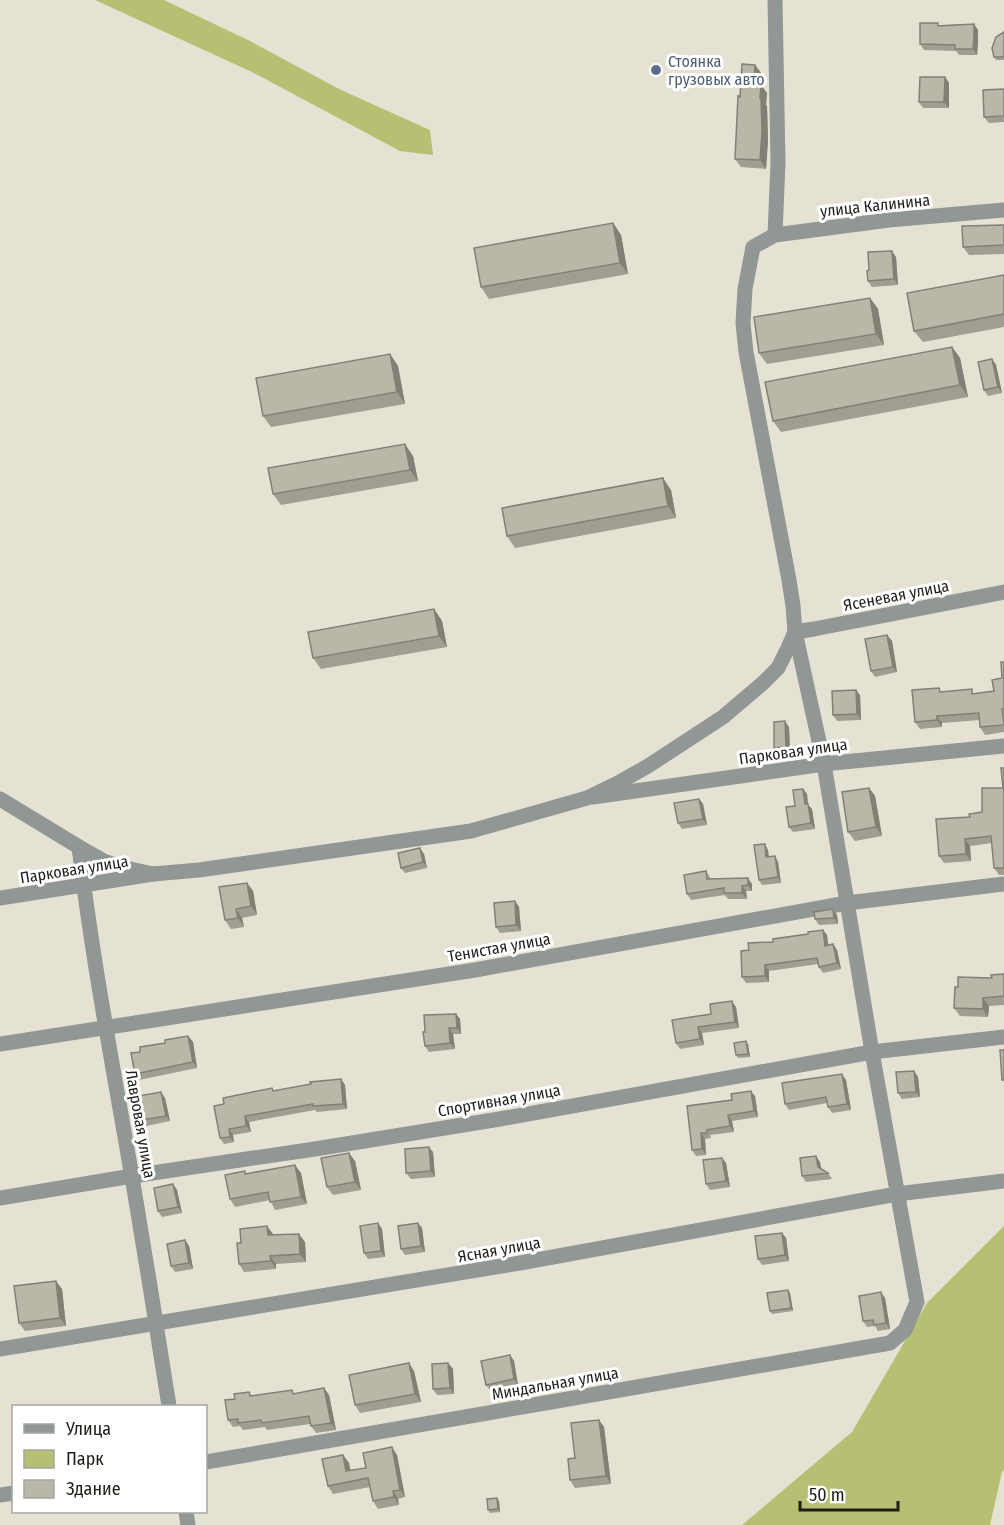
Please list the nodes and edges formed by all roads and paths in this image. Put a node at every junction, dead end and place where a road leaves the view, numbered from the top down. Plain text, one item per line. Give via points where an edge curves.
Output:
1 (775, 0) edge
2 (1004, 210) edge
3 (775, 235) junction
4 (1004, 592) edge
5 (795, 632) junction
6 (1004, 746) edge
7 (824, 764) junction
8 (587, 798) junction
9 (0, 800) edge
10 (79, 848) junction
11 (153, 874) junction
12 (1004, 885) edge
13 (83, 886) junction
14 (0, 898) edge
15 (847, 903) junction
16 (106, 1027) junction
17 (1004, 1037) edge
18 (0, 1044) edge
19 (872, 1052) junction
20 (132, 1176) junction
21 (1004, 1182) edge
22 (897, 1194) junction
23 (0, 1198) edge
24 (156, 1324) junction
25 (0, 1349) edge
26 (169, 1405) edge
27 (207, 1462) edge

1 - 3 street
2 - 3 street, улица Калинина
3 - 5 street, улица Калинина via 753,247 743,323 791,588
4 - 5 street, Ясеневая улица
5 - 7 street
5 - 8 street via 778,668 723,717 648,766
6 - 7 street, Парковая улица
7 - 8 street, Парковая улица
7 - 15 street
8 - 11 street via 450,836
9 - 10 street
10 - 11 street via 113,864
10 - 13 street, Лавровая улица
11 - 13 street, Парковая улица
12 - 15 street, Тенистая улица
13 - 14 street, Парковая улица
13 - 16 street, Лавровая улица
15 - 16 street, Тенистая улица via 475,970
15 - 19 street
16 - 18 street, Тенистая улица
16 - 20 street, Лавровая улица
17 - 19 street, Спортивная улица
19 - 20 street, Спортивная улица via 327,1148
19 - 22 street
20 - 23 street, Спортивная улица
20 - 24 street, Лавровая улица
21 - 22 street, Ясная улица
22 - 24 street, Ясная улица
22 - 27 street, Миндальная улица via 917,1302 905,1329 891,1343
24 - 25 street, Ясная улица
24 - 26 street, Лавровая улица

